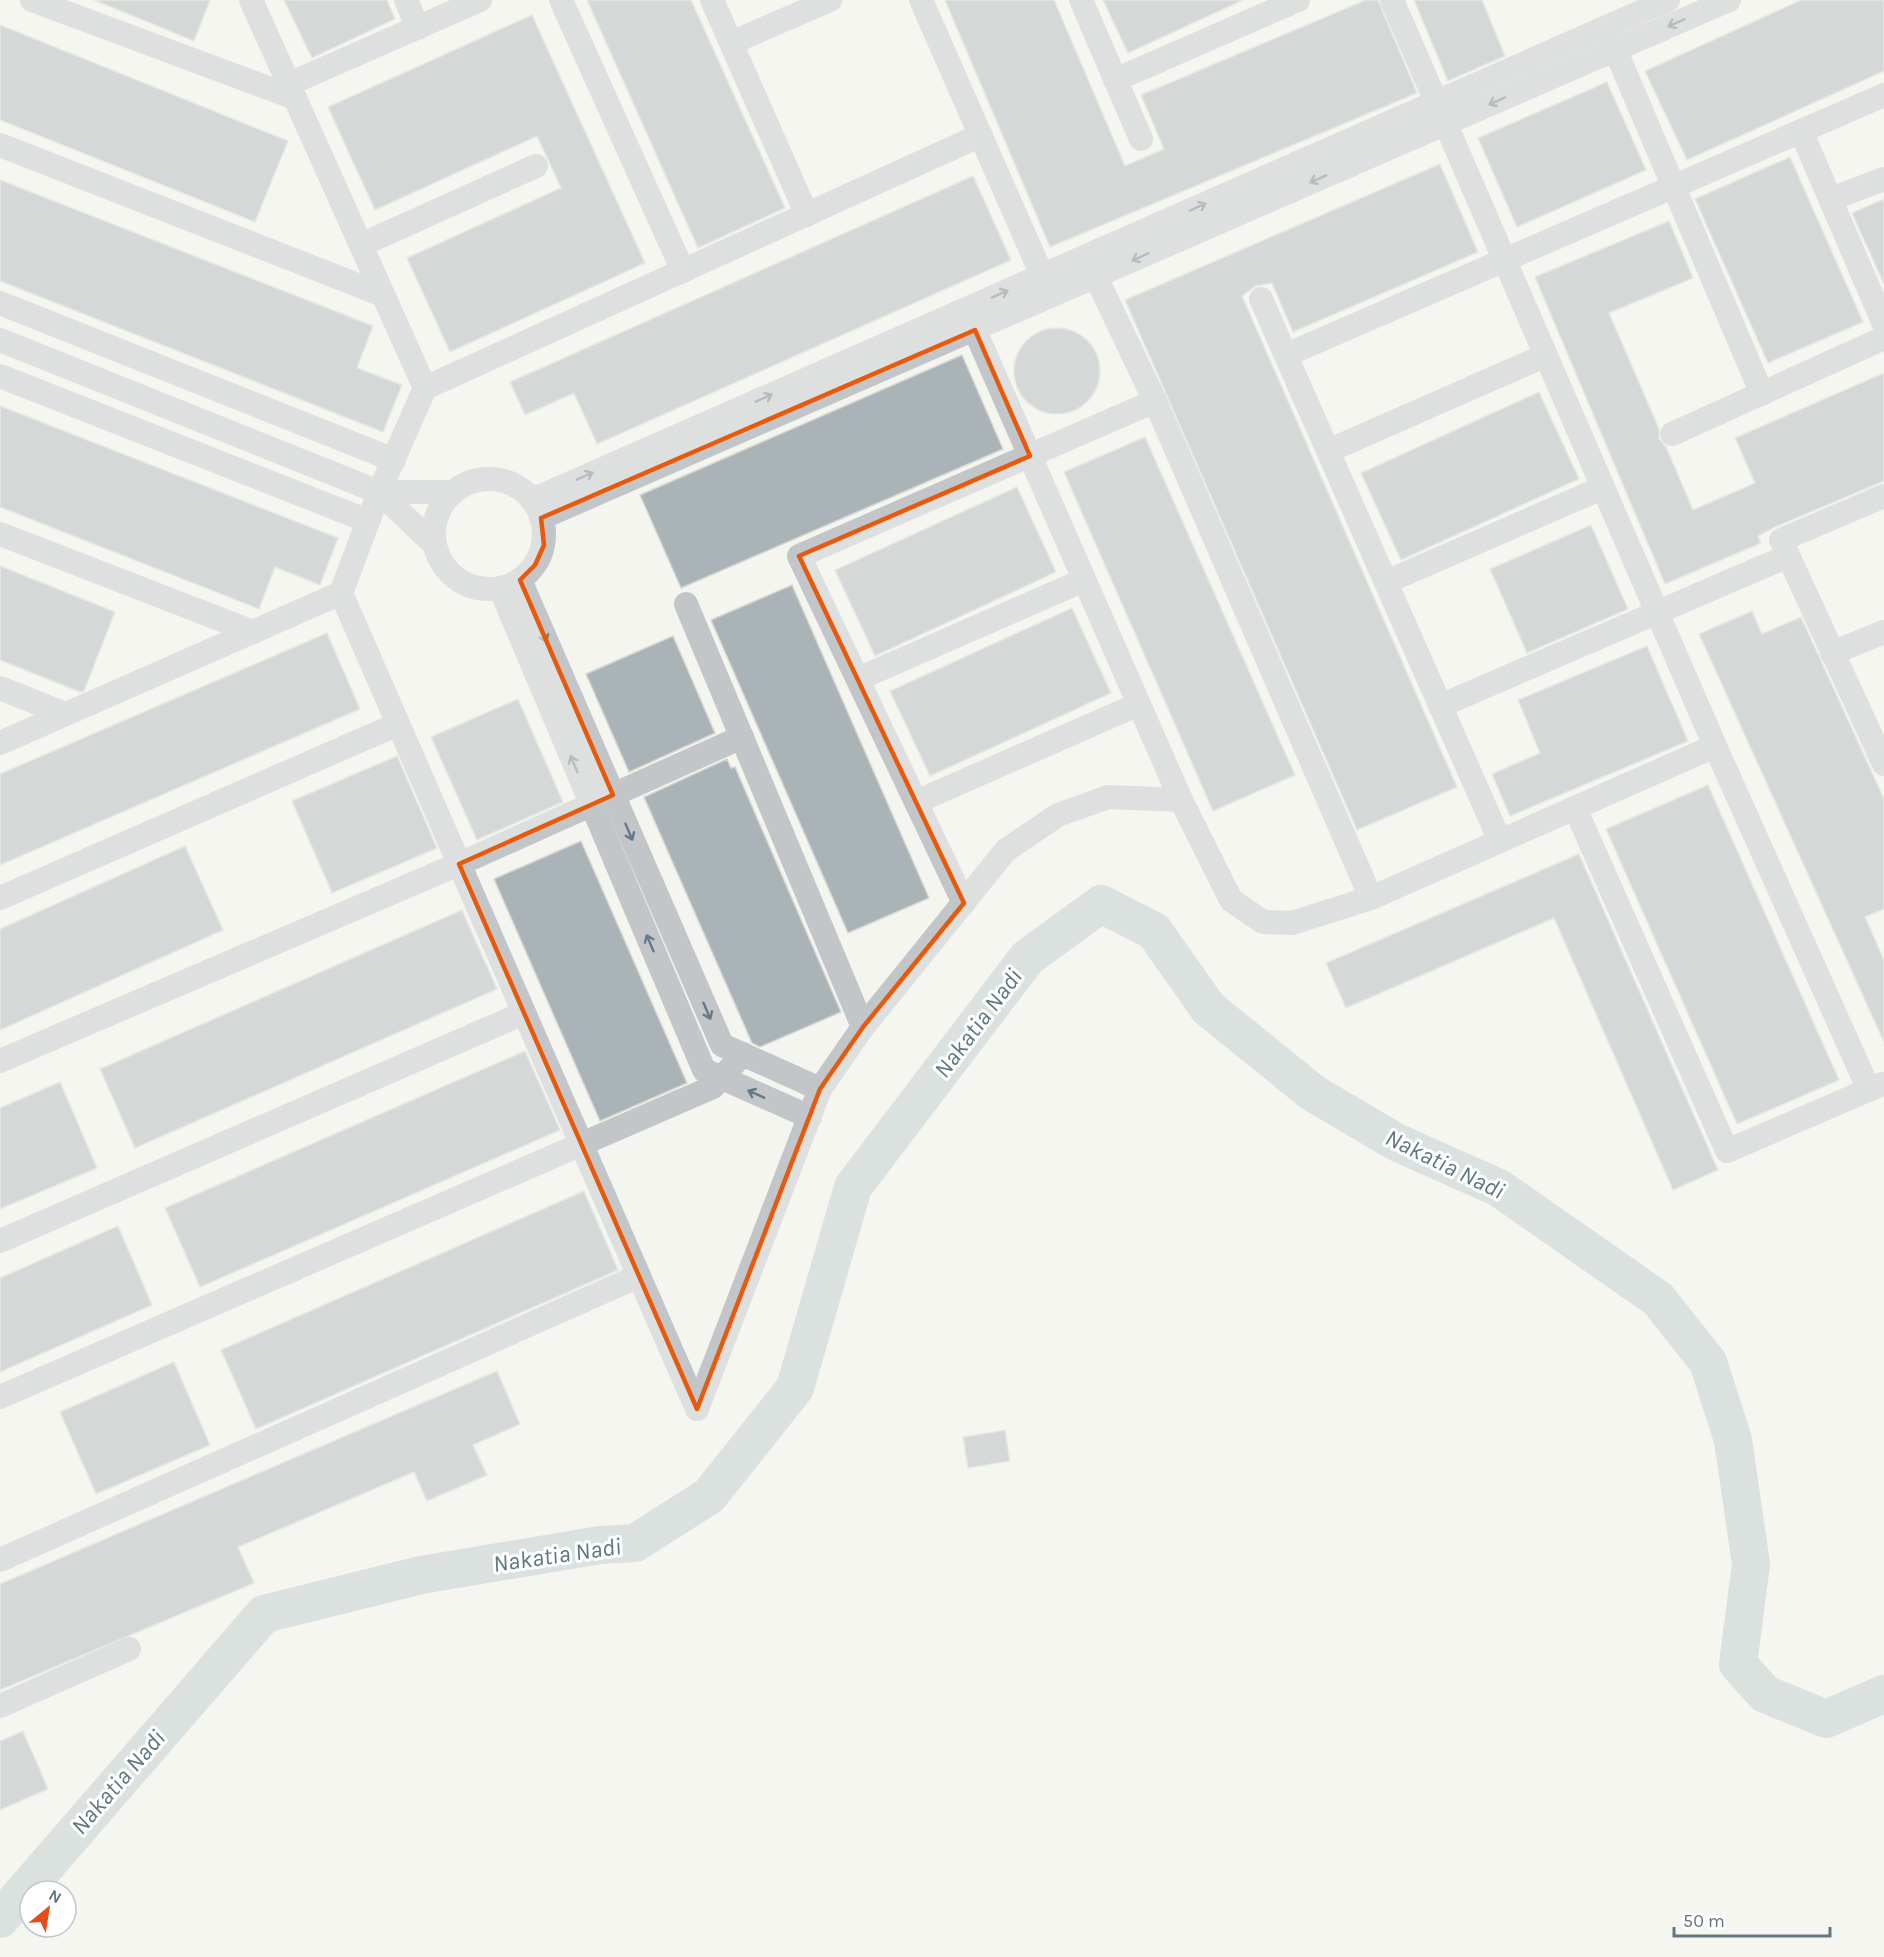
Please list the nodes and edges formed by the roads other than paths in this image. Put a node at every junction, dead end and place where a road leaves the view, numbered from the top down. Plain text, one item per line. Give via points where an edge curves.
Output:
1 (32, 0) edge
2 (251, 0) edge
3 (406, 0) edge
4 (480, 0) edge
5 (561, 0) edge
6 (712, 0) edge
7 (830, 0) edge
8 (921, 0) edge
9 (1081, 0) edge
10 (1298, 0) edge
11 (1392, 0) edge
12 (1668, 0) edge
13 (1729, 0) edge
14 (418, 27) junction
15 (1606, 27) junction
16 (731, 44) junction
17 (1616, 50) junction
18 (1115, 80) junction
19 (292, 91) junction
20 (1884, 94) edge
21 (1434, 103) junction
22 (1444, 125) junction
23 (1801, 130) junction
24 (981, 135) junction
25 (1140, 139) dead end
26 (0, 146) edge
27 (536, 166) dead end
28 (1884, 179) edge
29 (1674, 186) junction
30 (1831, 199) junction
31 (807, 215) junction
32 (361, 244) junction
33 (1503, 260) junction
34 (682, 271) junction
35 (1095, 276) junction
36 (1047, 286) junction
37 (383, 295) junction
38 (1261, 298) dead end
39 (0, 303) edge
40 (970, 319) junction
41 (1884, 324) edge
42 (1884, 338) edge
43 (0, 340) edge
44 (1286, 355) junction
45 (1544, 356) junction
46 (0, 376) edge
47 (425, 388) junction
48 (1762, 394) junction
49 (1155, 401) junction
50 (1672, 434) dead end
51 (1328, 451) junction
52 (1030, 456) junction
53 (394, 460) junction
54 (1602, 488) junction
55 (379, 492) junction
56 (454, 492) junction
57 (1884, 496) edge
58 (537, 509) junction
59 (368, 521) junction
60 (0, 534) edge
61 (435, 544) junction
62 (1788, 556) junction
63 (1084, 580) junction
64 (1386, 582) junction
65 (510, 584) junction
66 (341, 593) junction
67 (686, 604) dead end
68 (1657, 613) junction
69 (253, 632) junction
70 (1884, 632) edge
71 (1832, 653) junction
72 (858, 679) junction
73 (0, 688) edge
74 (1139, 704) junction
75 (1440, 706) junction
76 (65, 714) junction
77 (398, 724) junction
78 (742, 737) junction
79 (0, 743) edge
80 (1715, 746) junction
81 (1884, 764) edge
82 (613, 795) junction
83 (1181, 800) junction
84 (916, 802) junction
85 (591, 805) junction
86 (1575, 808) junction
87 (1500, 841) junction
88 (459, 864) junction
89 (0, 898) edge
90 (1371, 898) junction
91 (964, 903) junction
92 (524, 1013) junction
93 (863, 1027) junction
94 (743, 1054) junction
95 (0, 1061) edge
96 (722, 1079) junction
97 (1876, 1087) edge
98 (820, 1089) junction
99 (810, 1117) junction
100 (581, 1144) junction
101 (0, 1241) edge
102 (639, 1276) junction
103 (0, 1397) edge
104 (0, 1560) edge
105 (129, 1649) dead end
106 (0, 1706) edge

1 - 19 street
2 - 19 street
3 - 14 street
4 - 14 street
5 - 34 street
6 - 16 street
7 - 16 street
8 - 24 street
9 - 18 street
10 - 18 street
11 - 21 street
12 - 15 street
13 -> 17 street
14 - 19 street
15 - 17 street
15 - 21 street
16 - 31 street
17 -> 22 street
17 - 29 street
18 - 25 street
19 - 32 street
20 - 23 street
21 - 22 street
36 -> 21 street
22 - 33 street
22 -> 35 street
23 - 29 street
23 - 30 street
24 - 31 street
24 - 36 street
26 - 37 street
27 - 32 street
28 - 30 street
29 - 33 street
29 - 48 street
30 - 41 street
31 - 34 street
32 - 37 street
33 - 44 street
33 - 45 street
34 - 47 street
35 - 36 street
35 - 49 street
36 - 40 street
37 - 47 street
38 - 44 street
39 - 53 street
40 - 52 street
40 - 58 street
42 - 48 street
43 - 55 street
44 - 51 street
45 - 51 street
45 - 54 street
46 - 59 street
47 - 53 street
48 - 50 street
49 - 52 street
49 - 90 street
51 - 64 street
52 - 63 street
52 - 72 street via 799,556
53 - 55 street
54 - 64 street
54 - 68 street
55 - 56 street
55 - 59 street
55 - 61 street
56 - 58 street via 478,480 500,480 520,488
56 - 61 street via 443,503 435,523
57 - 62 street via 1781,540
58 - 65 street via 544,545 535,565
59 - 66 street
60 - 69 street
61 - 65 street via 443,565 458,580 478,588
62 - 68 street
62 - 71 street
63 - 72 street
63 - 74 street
64 - 75 street
65 -> 82 street
85 -> 65 street
66 - 69 street
66 - 77 street
67 - 78 street
68 - 75 street
68 - 80 street
69 - 76 street
70 - 71 street
71 - 81 street
72 - 84 street
73 - 76 street
74 - 83 street
74 - 84 street
75 - 87 street
76 - 79 street
77 - 88 street
77 - 89 street
78 - 82 street
78 - 93 street
80 - 86 street
80 - 97 street
82 - 85 street
82 -> 94 street via 722,1045
83 - 90 street via 1231,900 1263,922 1292,923
83 - 91 street via 1108,797 1058,815 1006,850
84 - 91 street
85 - 88 street
96 -> 85 street via 704,1070
86 - 87 street
86 - 97 street via 1727,1151
87 - 90 street
88 - 92 street
88 - 95 street
91 - 93 street
92 - 100 street
92 - 101 street
93 - 98 street
94 - 96 street
94 - 98 street
99 -> 96 street
96 - 100 street via 713,1087
98 - 99 street
99 - 102 street via 697,1408
100 - 102 street
100 - 103 street
102 - 104 street
105 - 106 street

